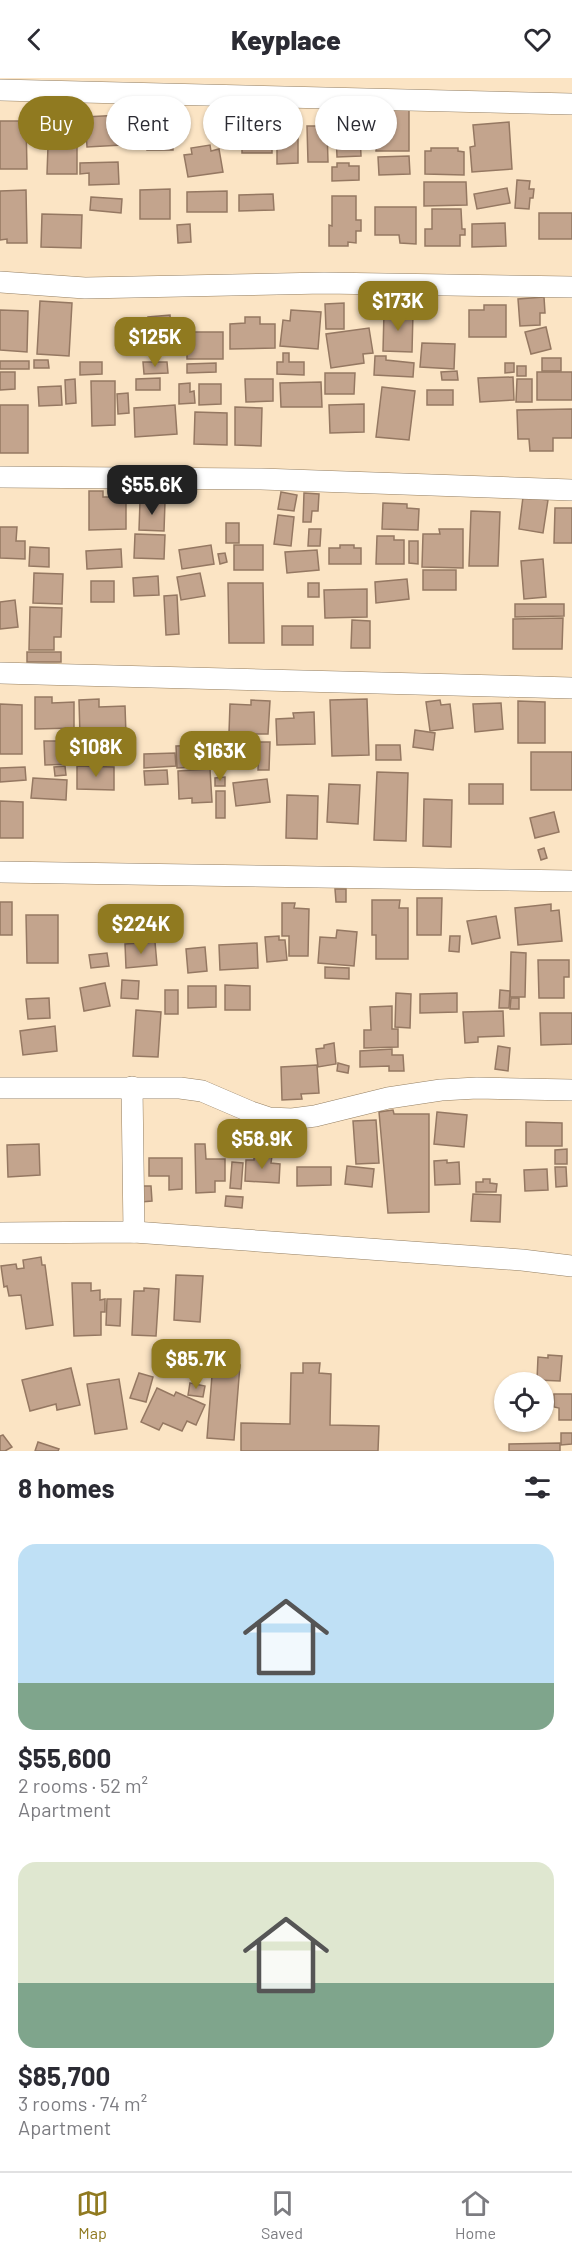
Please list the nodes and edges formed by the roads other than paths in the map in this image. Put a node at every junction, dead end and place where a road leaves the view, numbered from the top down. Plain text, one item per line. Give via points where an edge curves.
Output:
1 (0, 90) edge
2 (572, 104) edge
3 (0, 282) edge
4 (572, 287) edge
5 (0, 477) edge
6 (572, 490) edge
7 (0, 673) edge
8 (572, 688) edge
9 (0, 872) edge
10 (572, 881) edge
11 (132, 1087) junction
12 (0, 1089) edge
13 (572, 1090) edge
14 (134, 1232) junction
15 (0, 1233) edge
16 (572, 1266) edge

1 - 2 street
3 - 4 street via 85,288 324,283
5 - 6 street via 261,478
7 - 8 street
9 - 10 street
11 - 12 street
11 - 13 street via 202,1091 250,1112 292,1119 441,1089
11 - 14 street
14 - 15 street
14 - 16 street

